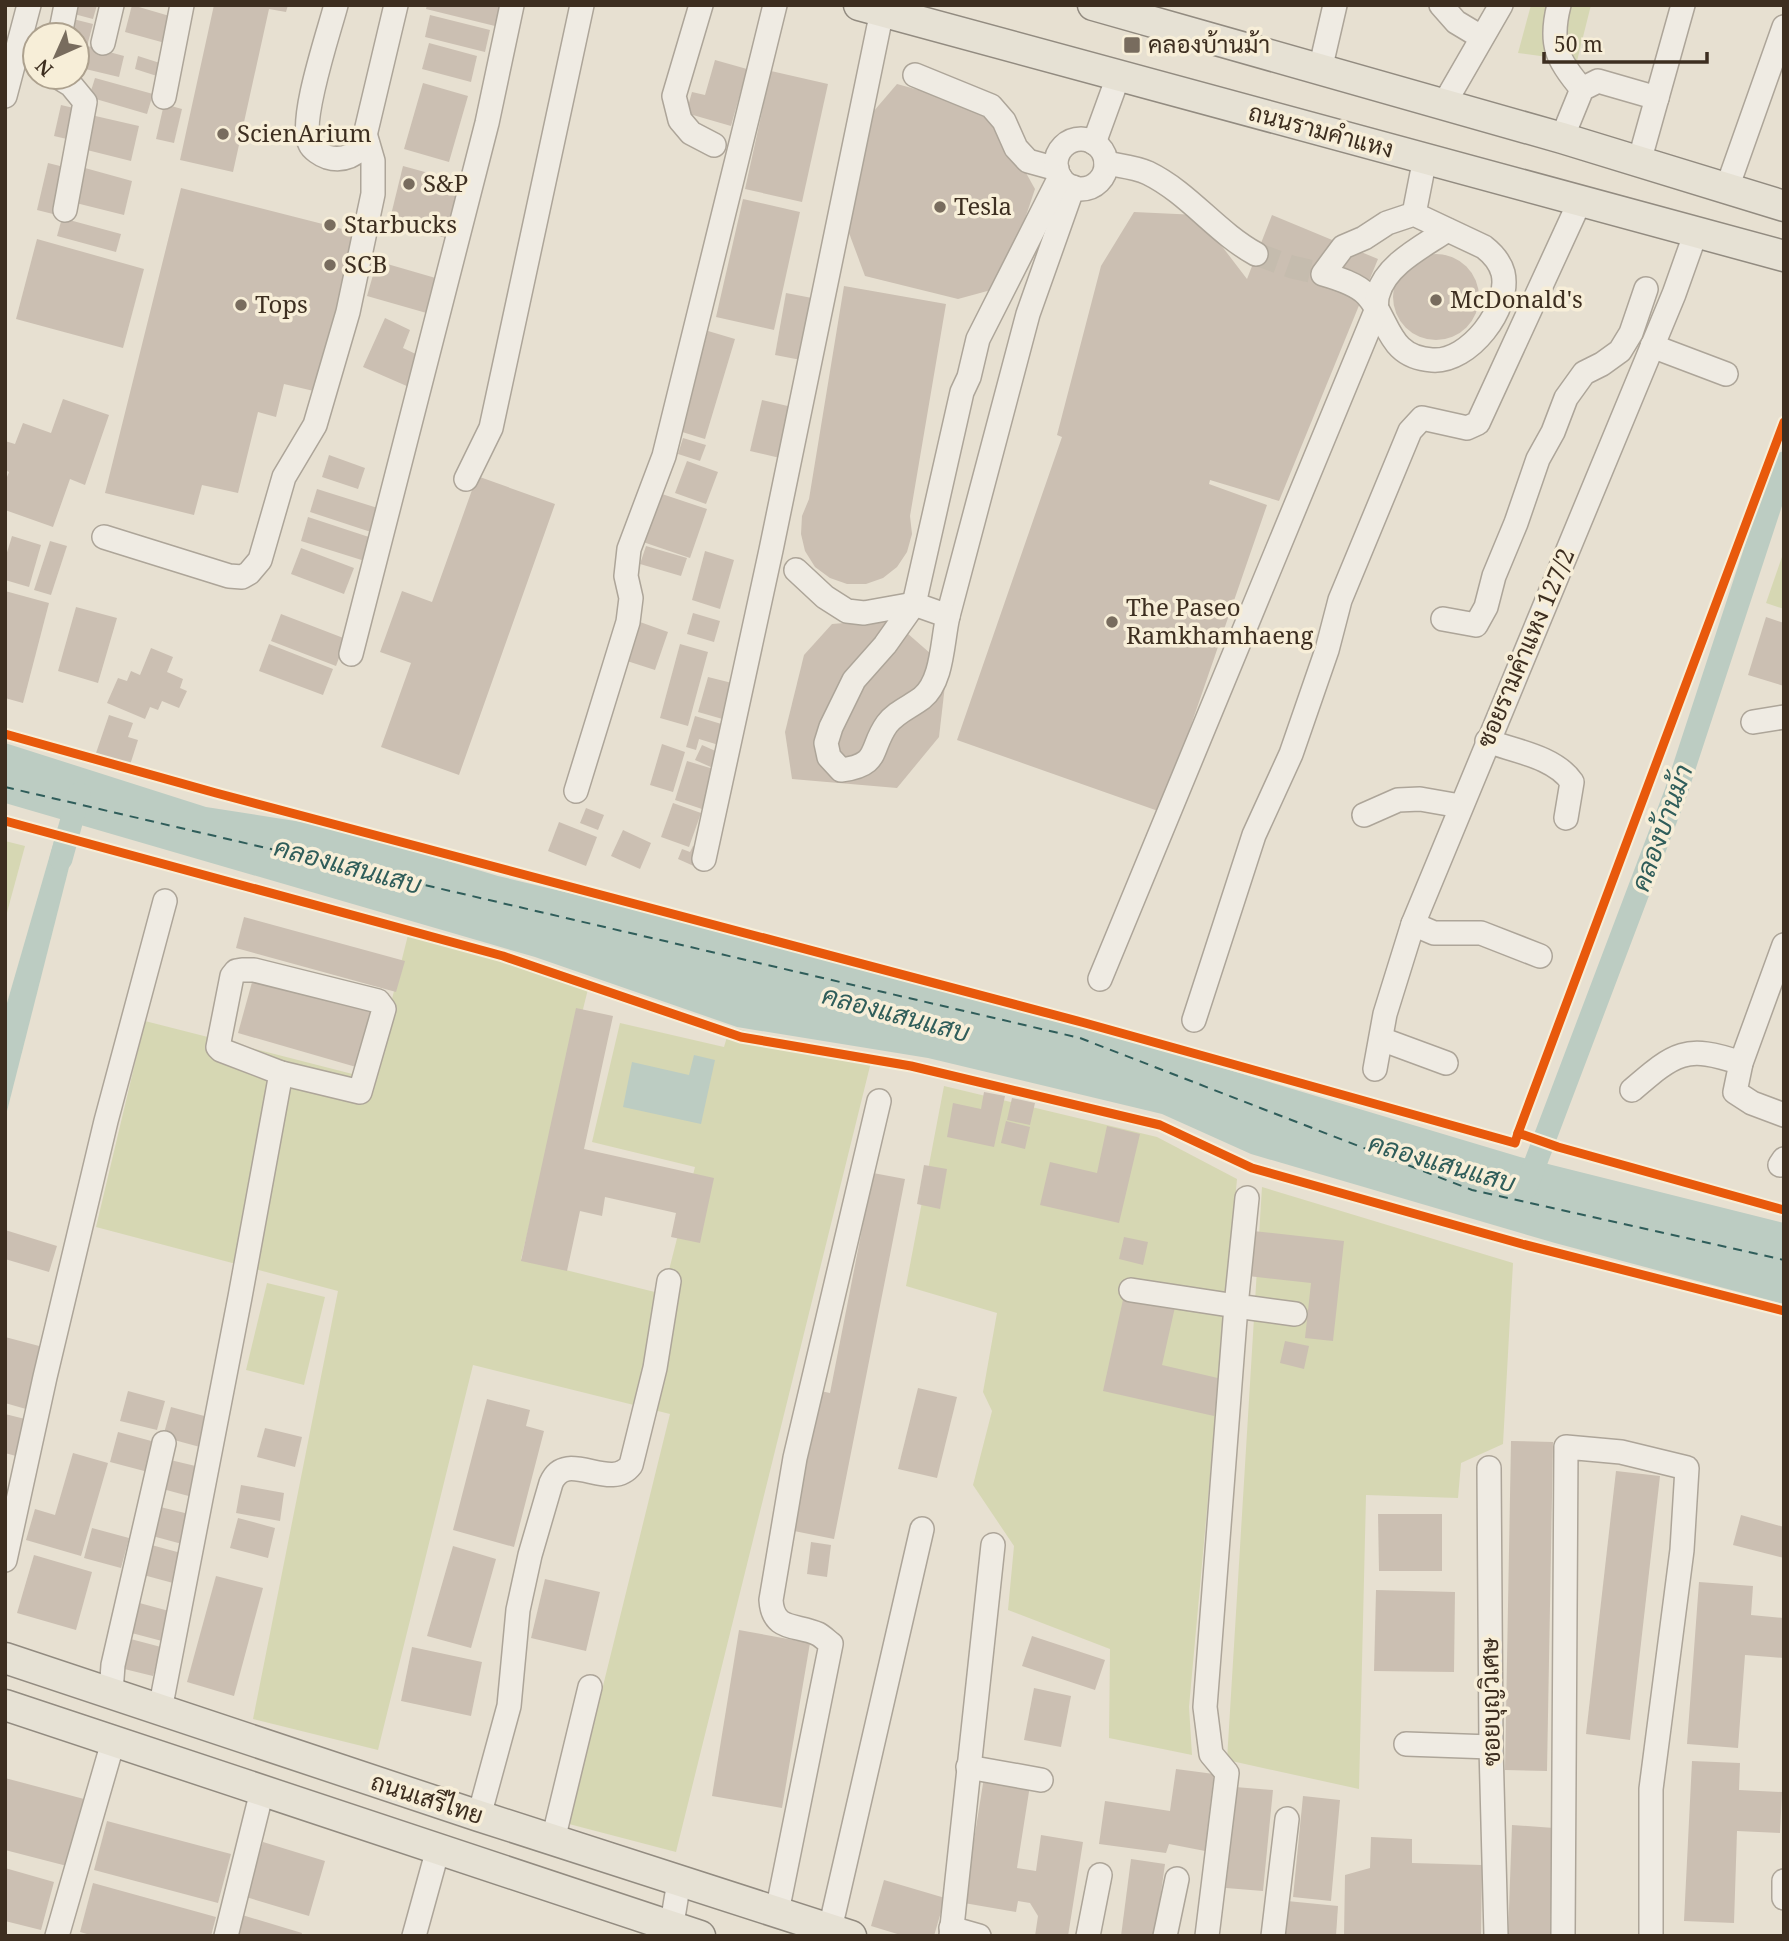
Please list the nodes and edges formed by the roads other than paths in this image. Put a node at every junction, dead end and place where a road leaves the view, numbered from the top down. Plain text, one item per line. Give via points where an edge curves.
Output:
1 (29, 5) edge
2 (112, 5) edge
3 (182, 5) edge
4 (336, 5) edge
5 (396, 5) edge
6 (512, 5) edge
7 (582, 5) edge
8 (701, 5) edge
9 (775, 5) edge
10 (1093, 5) edge
11 (1335, 5) edge
12 (1441, 5) edge
13 (1501, 5) edge
14 (1559, 5) edge
15 (1683, 5) edge
16 (875, 7) edge
17 (1163, 14) edge
18 (1784, 27) edge
19 (1481, 37) junction
20 (103, 43) dead end
21 (1320, 70) junction
22 (915, 75) dead end
23 (1118, 77) junction
24 (1582, 89) junction
25 (76, 91) edge
26 (5, 96) edge
27 (164, 97) dead end
28 (1657, 98) junction
29 (1444, 104) junction
30 (366, 137) junction
31 (1562, 138) junction
32 (1094, 143) junction
33 (714, 145) dead end
34 (1425, 158) junction
35 (1639, 162) junction
36 (1106, 163) junction
37 (1063, 178) junction
38 (1727, 188) junction
39 (1580, 201) junction
40 (1784, 206) edge
41 (65, 210) dead end
42 (1413, 214) junction
43 (1447, 230) junction
44 (1696, 232) junction
45 (1256, 254) tunnel mouth
46 (1784, 256) edge
47 (1646, 289) dead end
48 (1376, 311) junction
49 (1652, 346) junction
50 (1726, 374) dead end
51 (466, 478) dead end
52 (104, 537) dead end
53 (796, 570) dead end
54 (914, 604) junction
55 (948, 616) junction
56 (1443, 619) dead end
57 (351, 654) dead end
58 (1784, 717) edge
59 (1753, 722) dead end
60 (1488, 741) junction
61 (576, 791) dead end
62 (1460, 806) junction
63 (1363, 816) dead end
64 (1566, 818) dead end
65 (704, 859) dead end
66 (165, 901) dead end
67 (1413, 924) junction
68 (1784, 945) edge
69 (1540, 956) dead end
70 (1100, 979) dead end
71 (1194, 1020) dead end
72 (1381, 1039) junction
73 (1446, 1063) dead end
74 (1741, 1063) junction
75 (1375, 1069) dead end
76 (280, 1076) junction
77 (1632, 1090) dead end
78 (879, 1101) dead end
79 (1784, 1115) edge
80 (1247, 1198) dead end
81 (669, 1281) dead end
82 (1131, 1290) dead end
83 (1236, 1306) junction
84 (1296, 1314) dead end
85 (164, 1443) dead end
86 (1489, 1468) dead end
87 (922, 1529) dead end
88 (993, 1545) dead end
89 (5, 1560) edge
90 (5, 1658) edge
91 (590, 1687) dead end
92 (111, 1692) junction
93 (5, 1705) edge
94 (160, 1710) junction
95 (113, 1742) junction
96 (1406, 1744) dead end
97 (1491, 1747) junction
98 (968, 1767) junction
99 (1041, 1780) dead end
100 (262, 1791) junction
101 (479, 1816) junction
102 (1287, 1819) dead end
103 (553, 1840) junction
104 (438, 1849) junction
105 (1100, 1875) dead end
106 (1177, 1879) dead end
107 (679, 1881) junction
108 (1784, 1881) edge
109 (1784, 1898) edge
110 (777, 1912) junction
111 (671, 1931) edge
112 (840, 1932) edge
113 (951, 1932) edge
114 (59, 1935) edge
115 (226, 1936) edge
116 (414, 1936) edge
117 (700, 1936) edge
118 (979, 1936) edge
119 (1088, 1936) edge
120 (1166, 1936) edge
121 (1207, 1936) edge
122 (1273, 1936) edge
123 (1496, 1936) edge
124 (1563, 1936) edge
125 (1651, 1936) edge

1 - 26 street
2 - 20 street
3 - 27 street
4 - 30 street via 307,114 307,134 310,146 325,157 339,159 354,156
5 - 30 street
6 - 57 street via 487,123
7 - 51 street via 491,428
8 - 33 street via 674,96 680,120 691,133
9 - 61 street via 664,456 629,549 628,622
10 - 17 main road
11 - 21 street
12 - 19 street via 1456,22
13 - 19 street
14 - 24 street via 1554,41 1558,57
15 - 28 street
16 - 23 main road, ถนนรามคำแหง
16 - 65 street via 771,550
17 - 21 main road
18 - 38 street
19 - 29 street
21 - 29 main road
22 - 37 street via 991,106 1028,161
23 - 32 street
23 - 34 main road, ถนนรามคำแหง
24 - 28 street via 1598,80
24 - 31 street
25 - 41 street via 85,102
28 - 35 street
29 - 31 main road
30 - 52 street via 373,161 373,194 348,312 315,425 284,477 256,566 242,577 229,576
31 - 35 main road
32 - 36 street
32 - 37 street via 1079,139 1064,145 1058,153
34 - 39 main road, ถนนรามคำแหง
34 - 42 street
35 - 38 main road
36 - 37 street via 1096,184 1081,189
36 - 45 street via 1160,180 1225,235
37 - 54 street via 978,340
37 - 55 street
38 - 40 main road
39 - 44 main road, ถนนรามคำแหง
39 - 71 street via 1478,423 1467,428 1422,418 1410,431 1340,600 1290,754 1254,835
42 - 43 street
42 - 48 street via 1343,247 1323,274 1366,293
43 - 48 street via 1387,277 1378,293
43 - 48 street via 1484,247 1504,276 1492,321 1475,342 1440,360 1412,355 1397,345
44 - 46 main road, ถนนรามคำแหง
44 - 49 street, ซอยรามคำแหง 127/2
47 - 56 street via 1632,333 1620,351 1584,373 1566,398 1538,459 1476,625
48 - 70 street
49 - 50 street
49 - 60 street, ซอยรามคำแหง 127/2
53 - 54 street via 847,611 864,614
54 - 55 street
54 - 55 street via 854,680 831,727 826,743 829,757 841,770 865,764 886,725 924,696 937,671
58 - 59 street
60 - 62 street, ซอยรามคำแหง 127/2
60 - 64 street via 1552,764 1567,775 1572,782
62 - 63 street via 1398,800
62 - 67 street, ซอยรามคำแหง 127/2
66 - 89 street via 106,1121
67 - 69 street via 1434,933 1480,933
67 - 72 street, ซอยรามคำแหง 127/2
68 - 74 street
72 - 73 street
72 - 75 street, ซอยรามคำแหง 127/2
74 - 77 street via 1701,1052 1685,1053 1667,1060
74 - 79 street via 1735,1092
76 - 76 street via 360,1092 383,1005 254,970 236,971 218,1047
76 - 94 street
78 - 110 street via 795,1458 771,1600 779,1621 820,1634 831,1644
80 - 83 street
81 - 101 street via 631,1465 625,1473 613,1476 563,1469 553,1477 518,1610 509,1706
82 - 83 street
83 - 84 street
83 - 121 street via 1205,1707 1211,1754 1227,1773
85 - 92 street via 113,1665
86 - 97 street, ซอยบุญวิเศษ
87 - 112 street
88 - 98 street
90 - 92 main road, ถนนเสรีไทย
91 - 103 street
92 - 94 main road, ถนนเสรีไทย
93 - 95 main road, ถนนเสรีไทย
94 - 101 main road, ถนนเสรีไทย
95 - 100 main road, ถนนเสรีไทย
95 - 114 street
96 - 97 street
97 - 123 street, ซอยบุญวิเศษ
98 - 99 street
98 - 113 street
100 - 104 main road, ถนนเสรีไทย
100 - 115 street
101 - 103 main road, ถนนเสรีไทย
102 - 122 street
103 - 107 main road, ถนนเสรีไทย
104 - 111 main road, ถนนเสรีไทย
104 - 116 street
105 - 119 street
106 - 120 street
107 - 110 main road, ถนนเสรีไทย
107 - 111 street
108 - 109 street
110 - 112 main road, ถนนเสรีไทย
111 - 117 main road, ถนนเสรีไทย
113 - 118 street
124 - 125 street via 1566,1447 1621,1452 1687,1468 1682,1550 1651,1789

